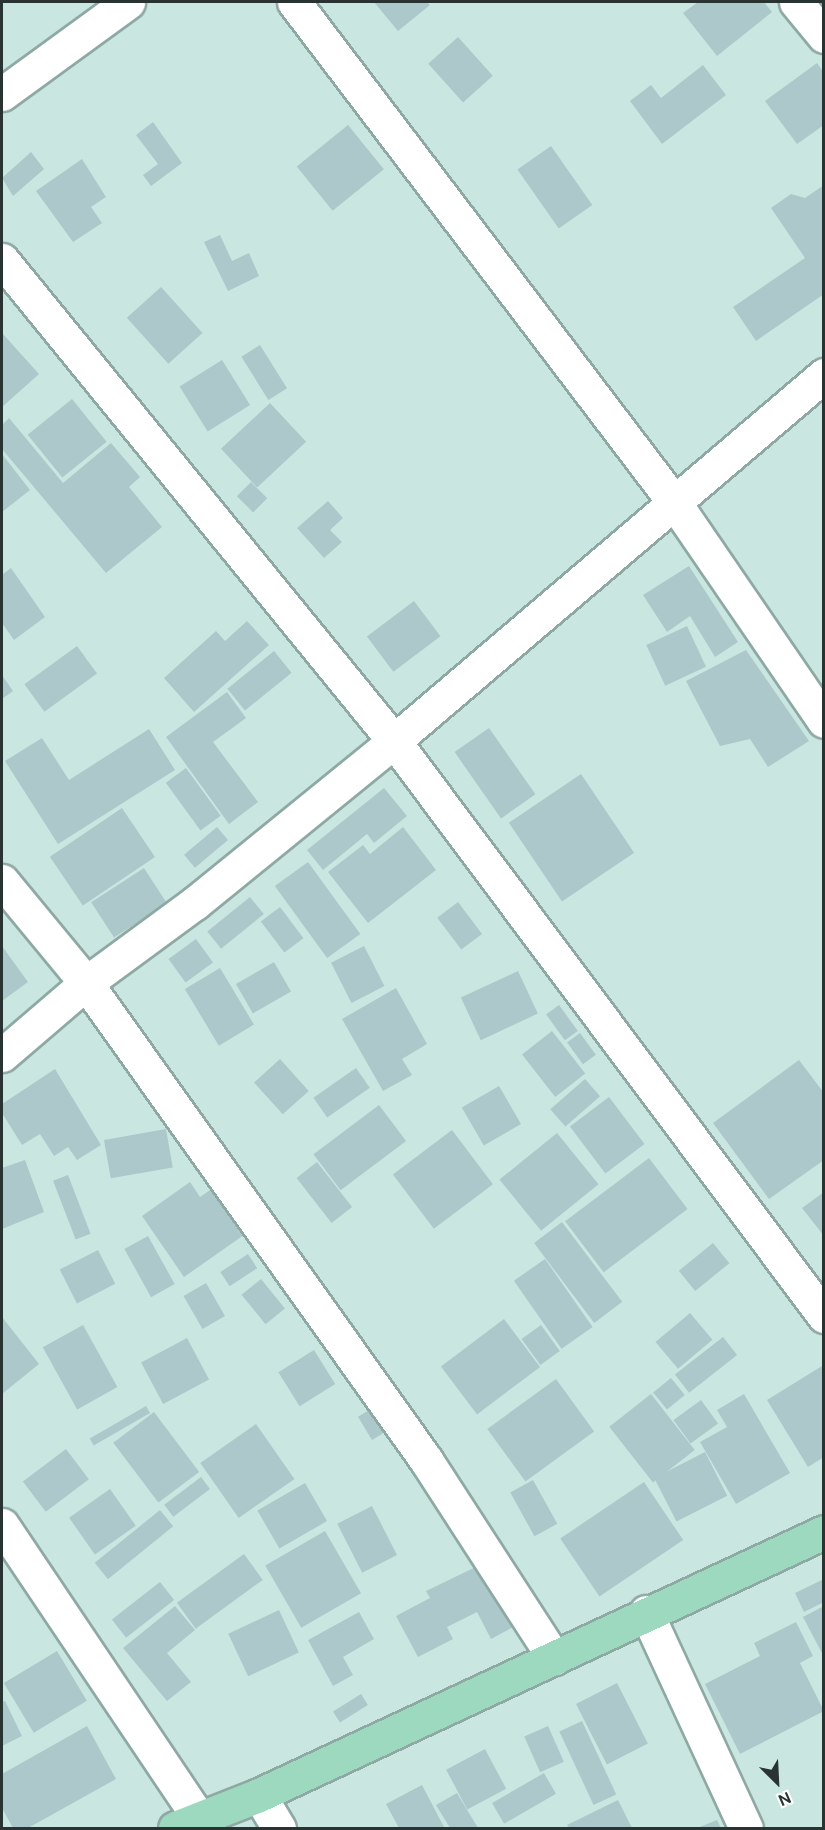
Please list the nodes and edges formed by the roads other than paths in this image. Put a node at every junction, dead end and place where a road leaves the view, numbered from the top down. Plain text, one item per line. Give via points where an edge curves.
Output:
1 (128, 2) edge
2 (294, 2) edge
3 (796, 2) edge
4 (824, 36) edge
5 (2, 94) edge
6 (2, 260) edge
7 (824, 375) edge
8 (674, 502) junction
9 (824, 721) edge
10 (394, 741) junction
11 (2, 880) edge
12 (86, 983) junction
13 (2, 1055) edge
14 (824, 1316) edge
15 (2, 1525) edge
16 (824, 1532) edge
17 (646, 1612) junction
18 (554, 1658) junction
19 (259, 1795) junction
20 (187, 1823) edge
21 (279, 1828) edge
22 (746, 1828) edge

1 - 5 street
2 - 8 street
3 - 4 street
6 - 10 street
7 - 8 street
8 - 9 street
8 - 10 street
10 - 12 street via 195,903
10 - 14 street
11 - 12 street
12 - 13 street
12 - 18 street via 426,1460
15 - 20 street
16 - 17 main road
17 - 18 main road
17 - 22 street
18 - 19 main road
19 - 20 main road
19 - 21 street

